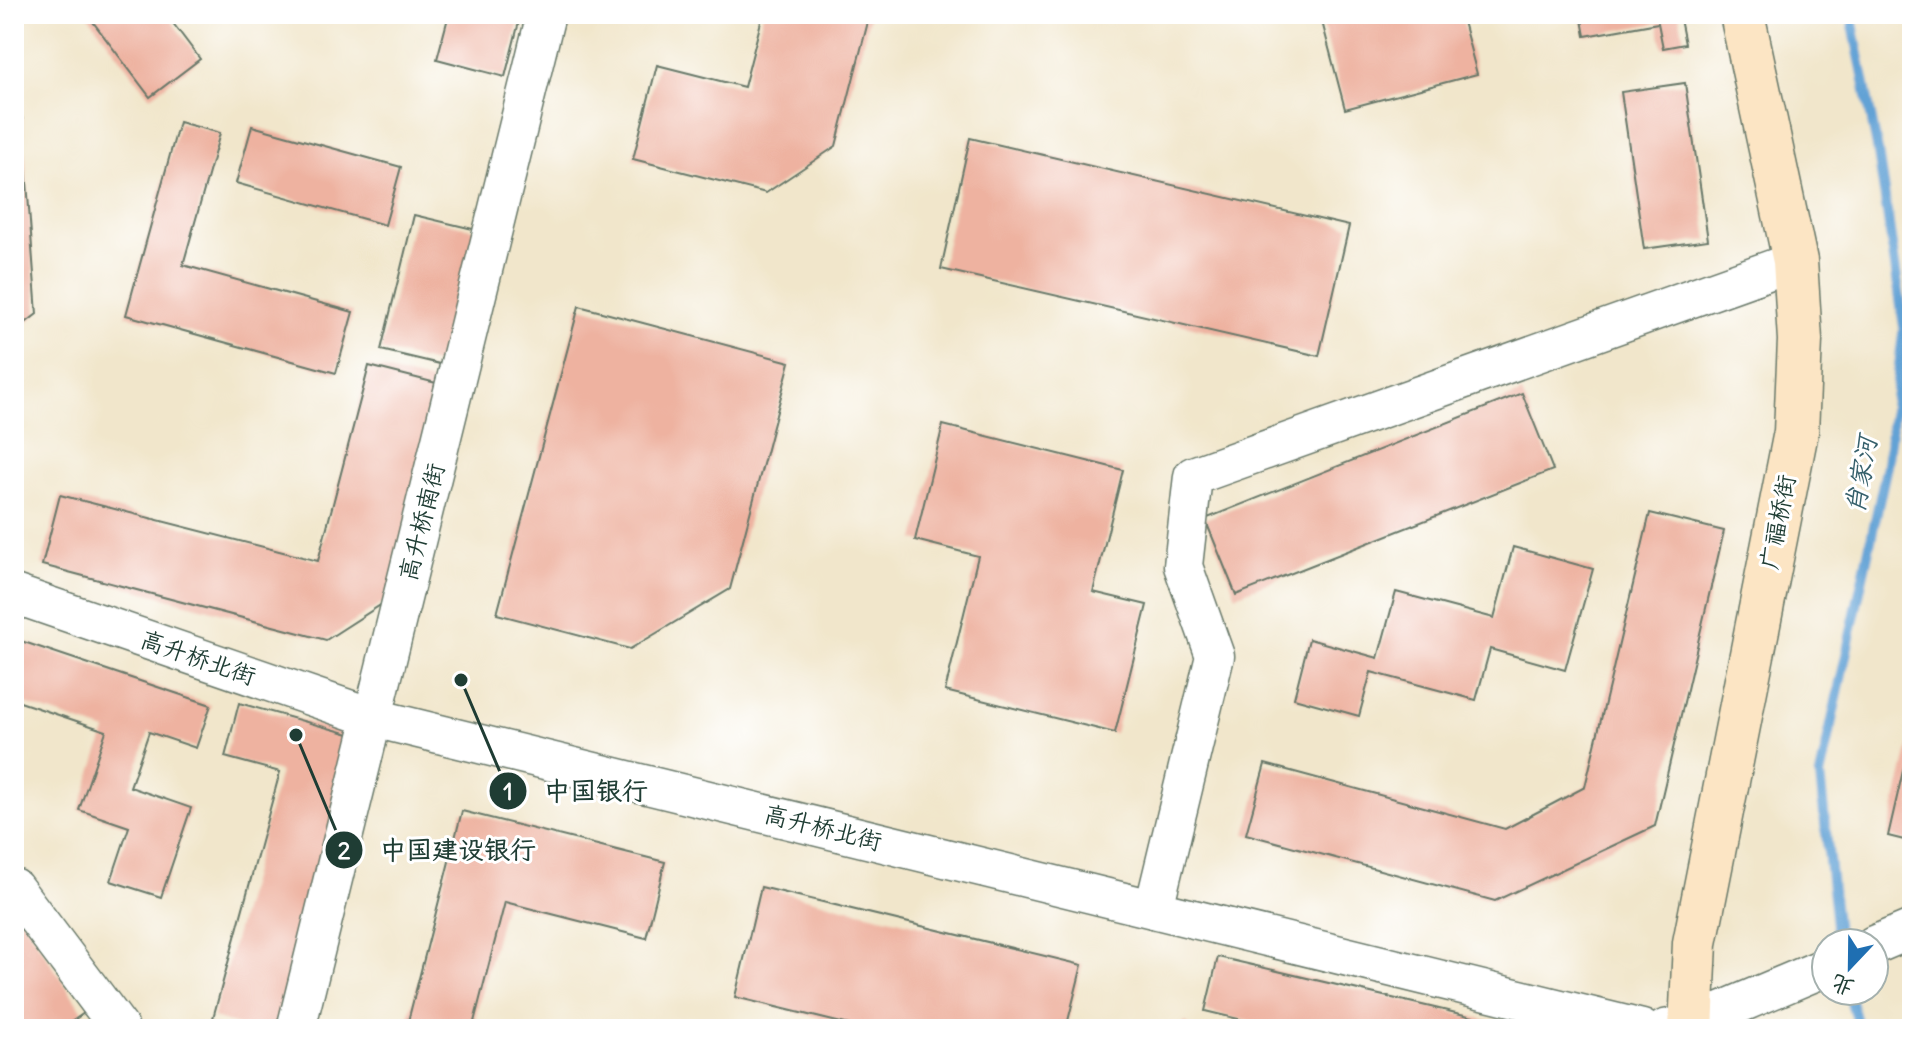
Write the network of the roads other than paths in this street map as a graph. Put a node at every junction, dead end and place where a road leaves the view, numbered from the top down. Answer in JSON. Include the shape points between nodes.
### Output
{"nodes":[{"id":1,"x":546,"y":14,"type":"edge"},
{"id":2,"x":1742,"y":14,"type":"edge"},
{"id":3,"x":1795,"y":261,"type":"junction"},
{"id":4,"x":14,"y":594,"type":"edge"},
{"id":5,"x":374,"y":718,"type":"junction"},
{"id":6,"x":14,"y":888,"type":"edge"},
{"id":7,"x":1154,"y":908,"type":"junction"},
{"id":8,"x":1912,"y":929,"type":"edge"},
{"id":9,"x":1890,"y":938,"type":"edge"},
{"id":10,"x":1810,"y":973,"type":"edge"},
{"id":11,"x":1682,"y":1027,"type":"edge"},
{"id":12,"x":120,"y":1029,"type":"edge"},
{"id":13,"x":296,"y":1029,"type":"edge"},
{"id":14,"x":1642,"y":1029,"type":"edge"}],
"edges":[{"from":1,"to":5,"type":"street","name":"高升桥南街"},
{"from":2,"to":3,"type":"main road","name":"广福桥街"},
{"from":3,"to":7,"type":"street","via":[[1193,476],[1183,566],[1215,656]]},
{"from":3,"to":11,"type":"main road","name":"广福桥街","via":[[1800,340],[1796,432]]},
{"from":4,"to":5,"type":"street","name":"高升桥北街"},
{"from":5,"to":7,"type":"street","name":"高升桥北街"},
{"from":5,"to":13,"type":"street","name":"高升桥南街"},
{"from":6,"to":12,"type":"street"},
{"from":7,"to":14,"type":"street","name":"高升桥北街"},
{"from":8,"to":9,"type":"street"},
{"from":10,"to":11,"type":"street"}]}
